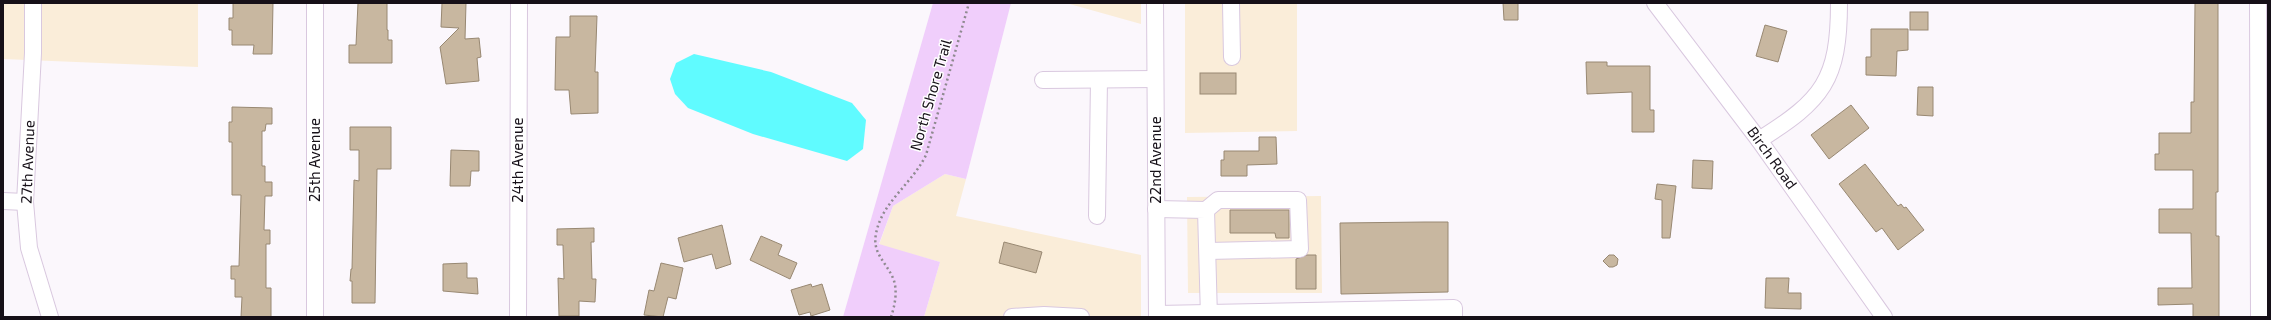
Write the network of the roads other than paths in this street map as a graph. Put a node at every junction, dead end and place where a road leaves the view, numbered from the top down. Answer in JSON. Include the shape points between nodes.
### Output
{"nodes":[{"id":1,"x":33,"y":3,"type":"edge"},
{"id":2,"x":315,"y":3,"type":"edge"},
{"id":3,"x":519,"y":3,"type":"edge"},
{"id":4,"x":1155,"y":3,"type":"edge"},
{"id":5,"x":1231,"y":3,"type":"edge"},
{"id":6,"x":1655,"y":3,"type":"edge"},
{"id":7,"x":1838,"y":3,"type":"edge"},
{"id":8,"x":2258,"y":3,"type":"edge"},
{"id":9,"x":1232,"y":57,"type":"dead end"},
{"id":10,"x":1155,"y":79,"type":"junction"},
{"id":11,"x":1043,"y":80,"type":"dead end"},
{"id":12,"x":1100,"y":80,"type":"junction"},
{"id":13,"x":1760,"y":140,"type":"junction"},
{"id":14,"x":3,"y":201,"type":"edge"},
{"id":15,"x":25,"y":202,"type":"junction"},
{"id":16,"x":1156,"y":209,"type":"junction"},
{"id":17,"x":1206,"y":210,"type":"junction"},
{"id":18,"x":1097,"y":216,"type":"dead end"},
{"id":19,"x":1208,"y":252,"type":"junction"},
{"id":20,"x":1157,"y":315,"type":"edge"},
{"id":21,"x":1209,"y":315,"type":"edge"},
{"id":22,"x":50,"y":317,"type":"edge"},
{"id":23,"x":315,"y":317,"type":"edge"},
{"id":24,"x":518,"y":317,"type":"edge"},
{"id":25,"x":1012,"y":317,"type":"edge"},
{"id":26,"x":1081,"y":317,"type":"edge"},
{"id":27,"x":1454,"y":317,"type":"edge"},
{"id":28,"x":1884,"y":317,"type":"edge"},
{"id":29,"x":2259,"y":317,"type":"edge"}],
"edges":[{"from":1,"to":15,"type":"street","name":"27th Avenue","via":[[33,53]]},
{"from":2,"to":23,"type":"street","name":"25th Avenue"},
{"from":3,"to":24,"type":"street","name":"24th Avenue"},
{"from":4,"to":10,"type":"street","name":"22nd Avenue"},
{"from":5,"to":9,"type":"street"},
{"from":6,"to":13,"type":"street","name":"Birch Road"},
{"from":7,"to":13,"type":"street","via":[[1836,58],[1824,84],[1804,109]]},
{"from":8,"to":29,"type":"street"},
{"from":10,"to":12,"type":"street"},
{"from":10,"to":16,"type":"street","name":"22nd Avenue"},
{"from":11,"to":12,"type":"street"},
{"from":12,"to":18,"type":"street"},
{"from":13,"to":28,"type":"street","name":"Birch Road"},
{"from":14,"to":15,"type":"street"},
{"from":15,"to":22,"type":"street","name":"27th Avenue","via":[[29,248]]},
{"from":16,"to":17,"type":"street"},
{"from":16,"to":20,"type":"street","name":"22nd Avenue"},
{"from":17,"to":19,"type":"street"},
{"from":17,"to":19,"type":"street","via":[[1218,200],[1298,200],[1300,249]]},
{"from":19,"to":21,"type":"street"},
{"from":20,"to":21,"type":"street"},
{"from":21,"to":27,"type":"street","via":[[1454,308]]},
{"from":25,"to":26,"type":"street"}]}
